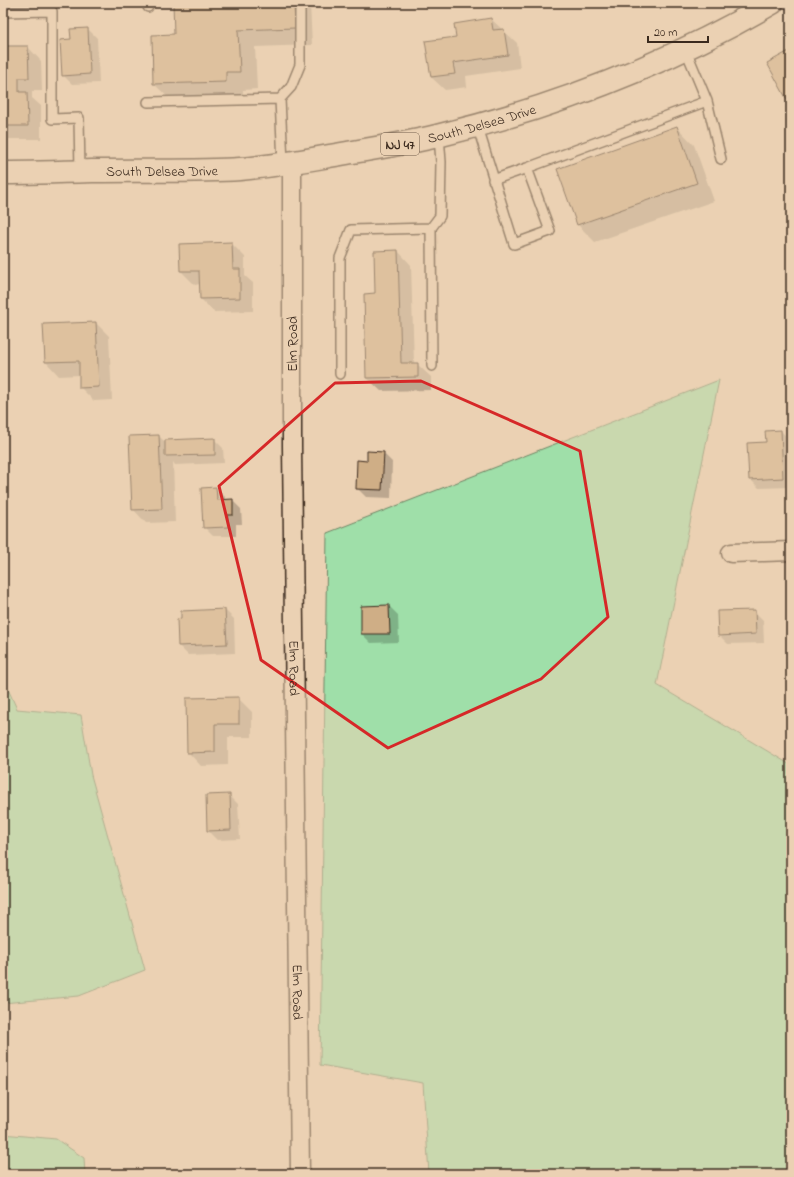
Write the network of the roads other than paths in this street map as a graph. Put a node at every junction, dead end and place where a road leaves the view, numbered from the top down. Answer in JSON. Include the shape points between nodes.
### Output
{"nodes":[{"id":1,"x":300,"y":3,"type":"edge"},
{"id":2,"x":772,"y":3,"type":"edge"},
{"id":3,"x":3,"y":12,"type":"edge"},
{"id":4,"x":685,"y":48,"type":"junction"},
{"id":5,"x":280,"y":99,"type":"junction"},
{"id":6,"x":707,"y":101,"type":"junction"},
{"id":7,"x":148,"y":102,"type":"dead end"},
{"id":8,"x":477,"y":125,"type":"junction"},
{"id":9,"x":439,"y":136,"type":"junction"},
{"id":10,"x":722,"y":159,"type":"dead end"},
{"id":11,"x":288,"y":163,"type":"junction"},
{"id":12,"x":527,"y":168,"type":"junction"},
{"id":13,"x":80,"y":172,"type":"junction"},
{"id":14,"x":3,"y":173,"type":"edge"},
{"id":15,"x":493,"y":180,"type":"junction"},
{"id":16,"x":431,"y":228,"type":"junction"},
{"id":17,"x":432,"y":366,"type":"dead end"},
{"id":18,"x":340,"y":374,"type":"dead end"},
{"id":19,"x":791,"y":551,"type":"edge"},
{"id":20,"x":731,"y":553,"type":"dead end"},
{"id":21,"x":300,"y":1174,"type":"edge"}],
"edges":[{"from":1,"to":5,"type":"lane","via":[[300,65],[291,87]]},
{"from":2,"to":4,"type":"main road","name":"South Delsea Drive","number":"NJ 47"},
{"from":3,"to":13,"type":"lane","via":[[52,11],[52,119],[79,118]]},
{"from":4,"to":6,"type":"lane"},
{"from":4,"to":8,"type":"main road","name":"South Delsea Drive","number":"NJ 47","via":[[602,84],[524,112]]},
{"from":5,"to":7,"type":"lane"},
{"from":5,"to":11,"type":"lane"},
{"from":6,"to":10,"type":"lane"},
{"from":6,"to":12,"type":"lane"},
{"from":8,"to":9,"type":"main road","name":"South Delsea Drive","number":"NJ 47"},
{"from":8,"to":15,"type":"lane"},
{"from":9,"to":11,"type":"main road","name":"South Delsea Drive","number":"NJ 47"},
{"from":9,"to":16,"type":"lane","via":[[440,216]]},
{"from":11,"to":13,"type":"main road","name":"South Delsea Drive","number":"NJ 47","via":[[155,172]]},
{"from":11,"to":21,"type":"street","name":"Elm Road"},
{"from":12,"to":15,"type":"lane"},
{"from":12,"to":15,"type":"lane","via":[[550,231],[514,244]]},
{"from":13,"to":14,"type":"main road","name":"South Delsea Drive","number":"NJ 47"},
{"from":16,"to":17,"type":"lane"},
{"from":16,"to":18,"type":"lane","via":[[351,230],[340,258]]},
{"from":19,"to":20,"type":"street"}]}
